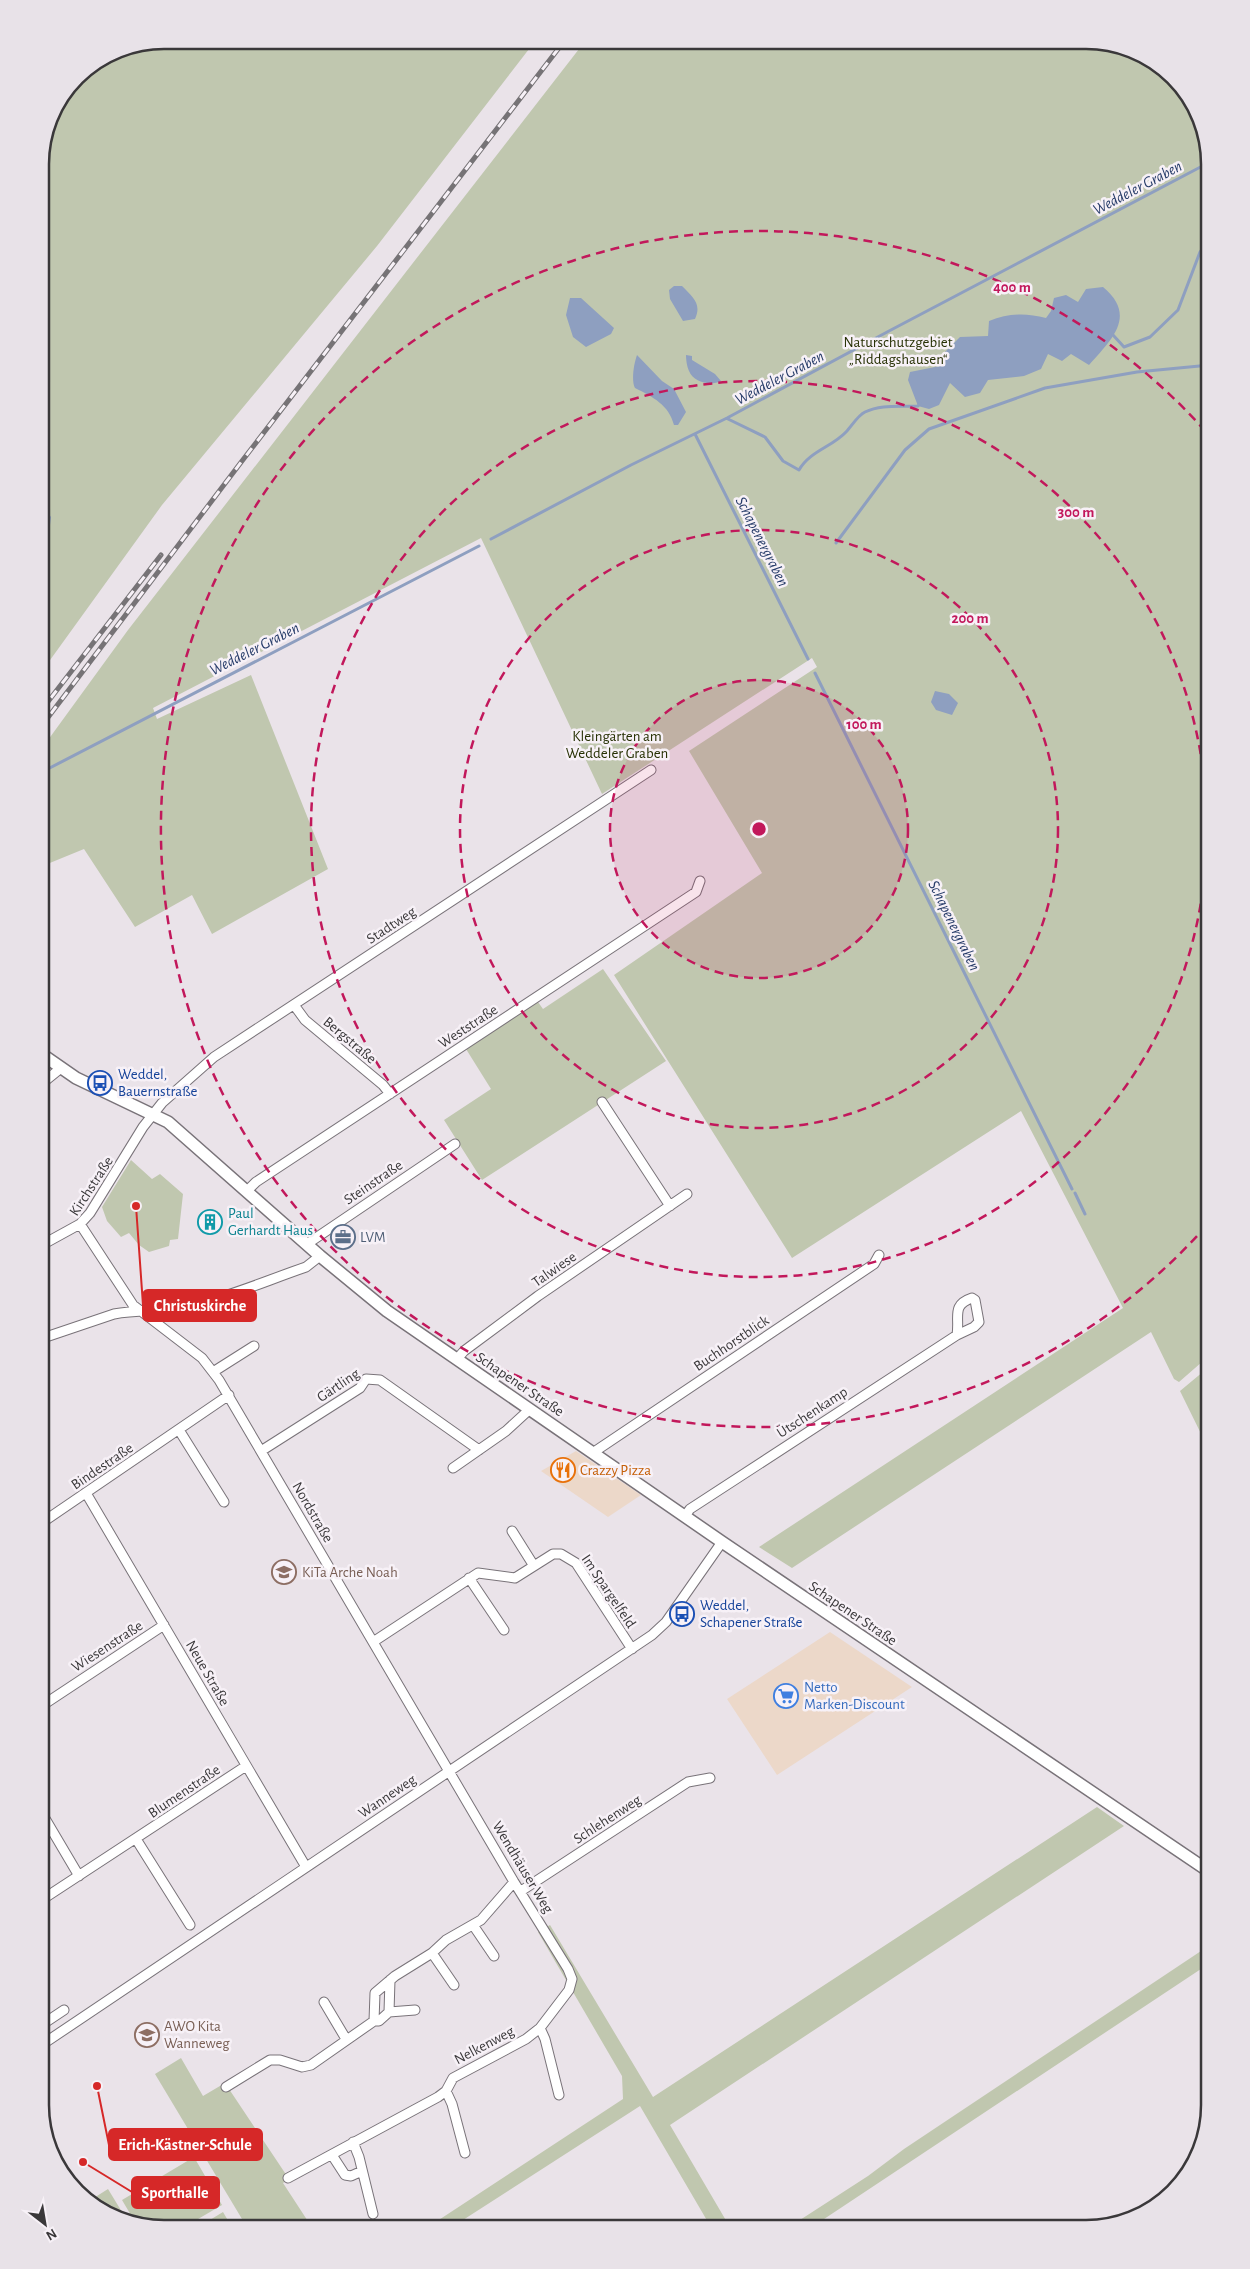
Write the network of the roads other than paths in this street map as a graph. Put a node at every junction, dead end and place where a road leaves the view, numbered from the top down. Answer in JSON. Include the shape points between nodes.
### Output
{"nodes":[{"id":1,"x":651,"y":770,"type":"dead end"},
{"id":2,"x":700,"y":881,"type":"dead end"},
{"id":3,"x":294,"y":1005,"type":"junction"},
{"id":4,"x":49,"y":1060,"type":"edge"},
{"id":5,"x":61,"y":1068,"type":"junction"},
{"id":6,"x":49,"y":1078,"type":"edge"},
{"id":7,"x":390,"y":1094,"type":"junction"},
{"id":8,"x":602,"y":1102,"type":"dead end"},
{"id":9,"x":154,"y":1114,"type":"junction"},
{"id":10,"x":455,"y":1144,"type":"dead end"},
{"id":11,"x":247,"y":1191,"type":"junction"},
{"id":12,"x":686,"y":1194,"type":"dead end"},
{"id":13,"x":670,"y":1206,"type":"junction"},
{"id":14,"x":80,"y":1224,"type":"junction"},
{"id":15,"x":49,"y":1241,"type":"edge"},
{"id":16,"x":307,"y":1244,"type":"junction"},
{"id":17,"x":879,"y":1255,"type":"dead end"},
{"id":18,"x":320,"y":1256,"type":"junction"},
{"id":19,"x":140,"y":1312,"type":"junction"},
{"id":20,"x":957,"y":1335,"type":"dead end"},
{"id":21,"x":49,"y":1336,"type":"edge"},
{"id":22,"x":254,"y":1346,"type":"dead end"},
{"id":23,"x":457,"y":1359,"type":"junction"},
{"id":24,"x":213,"y":1372,"type":"junction"},
{"id":25,"x":229,"y":1395,"type":"junction"},
{"id":26,"x":530,"y":1409,"type":"junction"},
{"id":27,"x":179,"y":1430,"type":"junction"},
{"id":28,"x":479,"y":1450,"type":"junction"},
{"id":29,"x":261,"y":1451,"type":"junction"},
{"id":30,"x":594,"y":1452,"type":"junction"},
{"id":31,"x":453,"y":1468,"type":"dead end"},
{"id":32,"x":86,"y":1493,"type":"junction"},
{"id":33,"x":224,"y":1502,"type":"dead end"},
{"id":34,"x":685,"y":1516,"type":"junction"},
{"id":35,"x":49,"y":1518,"type":"edge"},
{"id":36,"x":512,"y":1531,"type":"dead end"},
{"id":37,"x":722,"y":1542,"type":"junction"},
{"id":38,"x":534,"y":1566,"type":"junction"},
{"id":39,"x":469,"y":1578,"type":"junction"},
{"id":40,"x":164,"y":1625,"type":"junction"},
{"id":41,"x":504,"y":1630,"type":"dead end"},
{"id":42,"x":374,"y":1642,"type":"junction"},
{"id":43,"x":632,"y":1649,"type":"junction"},
{"id":44,"x":49,"y":1701,"type":"edge"},
{"id":45,"x":246,"y":1766,"type":"junction"},
{"id":46,"x":450,"y":1770,"type":"junction"},
{"id":47,"x":710,"y":1778,"type":"dead end"},
{"id":48,"x":49,"y":1825,"type":"edge"},
{"id":49,"x":136,"y":1839,"type":"junction"},
{"id":50,"x":1201,"y":1866,"type":"edge"},
{"id":51,"x":306,"y":1867,"type":"junction"},
{"id":52,"x":79,"y":1876,"type":"junction"},
{"id":53,"x":514,"y":1882,"type":"junction"},
{"id":54,"x":521,"y":1892,"type":"junction"},
{"id":55,"x":49,"y":1895,"type":"edge"},
{"id":56,"x":190,"y":1925,"type":"dead end"},
{"id":57,"x":474,"y":1925,"type":"junction"},
{"id":58,"x":432,"y":1953,"type":"junction"},
{"id":59,"x":494,"y":1956,"type":"dead end"},
{"id":60,"x":572,"y":1979,"type":"joint"},
{"id":61,"x":390,"y":1980,"type":"junction"},
{"id":62,"x":454,"y":1985,"type":"dead end"},
{"id":63,"x":324,"y":2002,"type":"dead end"},
{"id":64,"x":64,"y":2010,"type":"dead end"},
{"id":65,"x":415,"y":2010,"type":"dead end"},
{"id":66,"x":389,"y":2012,"type":"junction"},
{"id":67,"x":49,"y":2020,"type":"edge"},
{"id":68,"x":374,"y":2021,"type":"junction"},
{"id":69,"x":540,"y":2028,"type":"junction"},
{"id":70,"x":346,"y":2039,"type":"junction"},
{"id":71,"x":49,"y":2040,"type":"edge"},
{"id":72,"x":226,"y":2087,"type":"dead end"},
{"id":73,"x":446,"y":2091,"type":"junction"},
{"id":74,"x":559,"y":2095,"type":"dead end"},
{"id":75,"x":353,"y":2142,"type":"junction"},
{"id":76,"x":465,"y":2154,"type":"dead end"},
{"id":77,"x":332,"y":2155,"type":"junction"},
{"id":78,"x":362,"y":2171,"type":"junction"},
{"id":79,"x":288,"y":2178,"type":"dead end"},
{"id":80,"x":373,"y":2214,"type":"dead end"}],
"edges":[{"from":1,"to":3,"type":"street","name":"Stadtweg"},
{"from":2,"to":7,"type":"street","name":"Weststraße","via":[[696,892]]},
{"from":3,"to":7,"type":"street","name":"Bergstraße","via":[[305,1020]]},
{"from":3,"to":9,"type":"street","name":"Stadtweg","via":[[214,1057],[171,1094]]},
{"from":4,"to":5,"type":"street","name":"Schapener Straße"},
{"from":5,"to":6,"type":"street"},
{"from":5,"to":9,"type":"street","name":"Schapener Straße"},
{"from":7,"to":11,"type":"street","name":"Weststraße"},
{"from":8,"to":13,"type":"street"},
{"from":9,"to":11,"type":"street","name":"Schapener Straße","via":[[182,1132]]},
{"from":9,"to":14,"type":"street","name":"Kirchstraße","via":[[98,1203]]},
{"from":10,"to":16,"type":"street","name":"Steinstraße"},
{"from":11,"to":16,"type":"street","name":"Schapener Straße"},
{"from":12,"to":13,"type":"street","name":"Talwiese"},
{"from":13,"to":23,"type":"street","name":"Talwiese","via":[[538,1296]]},
{"from":14,"to":15,"type":"street"},
{"from":14,"to":19,"type":"street","name":"Kirchstraße","via":[[127,1298]]},
{"from":16,"to":18,"type":"street","name":"Schapener Straße"},
{"from":17,"to":30,"type":"street","name":"Buchhorstblick","via":[[874,1264]]},
{"from":18,"to":19,"type":"street","via":[[306,1266],[191,1306],[162,1312]]},
{"from":18,"to":23,"type":"street","name":"Schapener Straße","via":[[387,1311]]},
{"from":19,"to":21,"type":"street","via":[[99,1318]]},
{"from":19,"to":24,"type":"street","name":"Nordstraße","via":[[202,1358]]},
{"from":20,"to":34,"type":"street","name":"Ütschenkamp","via":[[690,1509]]},
{"from":22,"to":24,"type":"street"},
{"from":23,"to":26,"type":"street","name":"Schapener Straße"},
{"from":24,"to":25,"type":"street","name":"Nordstraße"},
{"from":25,"to":27,"type":"street","name":"Bindestraße"},
{"from":25,"to":29,"type":"street","name":"Nordstraße"},
{"from":26,"to":28,"type":"street"},
{"from":26,"to":30,"type":"street","name":"Schapener Straße"},
{"from":27,"to":32,"type":"street","name":"Bindestraße"},
{"from":27,"to":33,"type":"street"},
{"from":28,"to":29,"type":"street","name":"Gärtling","via":[[380,1380],[366,1379],[360,1388]]},
{"from":28,"to":31,"type":"street"},
{"from":29,"to":42,"type":"street","name":"Nordstraße"},
{"from":30,"to":34,"type":"street","name":"Schapener Straße"},
{"from":32,"to":35,"type":"street","name":"Bindestraße"},
{"from":32,"to":40,"type":"street","name":"Neue Straße"},
{"from":34,"to":37,"type":"street","name":"Schapener Straße"},
{"from":36,"to":38,"type":"street"},
{"from":37,"to":43,"type":"street","name":"Wanneweg","via":[[666,1622]]},
{"from":37,"to":50,"type":"street","name":"Schapener Straße"},
{"from":38,"to":39,"type":"street","name":"Im Spargelfeld","via":[[515,1578],[478,1574]]},
{"from":38,"to":43,"type":"street","name":"Im Spargelfeld","via":[[553,1554],[561,1554],[576,1563]]},
{"from":39,"to":41,"type":"street"},
{"from":39,"to":42,"type":"street","name":"Im Spargelfeld"},
{"from":40,"to":44,"type":"street","name":"Wiesenstraße"},
{"from":40,"to":45,"type":"street","name":"Neue Straße"},
{"from":42,"to":46,"type":"street","name":"Nordstraße"},
{"from":43,"to":46,"type":"street","name":"Wanneweg"},
{"from":45,"to":49,"type":"street","name":"Blumenstraße"},
{"from":45,"to":51,"type":"street","name":"Neue Straße"},
{"from":46,"to":51,"type":"street","name":"Wanneweg"},
{"from":46,"to":53,"type":"street","name":"Wendhäuser Weg"},
{"from":47,"to":54,"type":"street","name":"Schlehenweg","via":[[688,1782]]},
{"from":48,"to":52,"type":"street"},
{"from":49,"to":52,"type":"street","name":"Blumenstraße"},
{"from":49,"to":56,"type":"street"},
{"from":51,"to":71,"type":"street","name":"Wanneweg"},
{"from":52,"to":55,"type":"street","name":"Blumenstraße"},
{"from":53,"to":54,"type":"street","name":"Wendhäuser Weg"},
{"from":53,"to":57,"type":"street","via":[[487,1915]]},
{"from":54,"to":60,"type":"street","name":"Wendhäuser Weg"},
{"from":57,"to":58,"type":"street","via":[[446,1940]]},
{"from":57,"to":59,"type":"street"},
{"from":58,"to":61,"type":"street"},
{"from":58,"to":62,"type":"street"},
{"from":60,"to":69,"type":"street","name":"Nelkenweg","via":[[562,2001]]},
{"from":61,"to":66,"type":"street"},
{"from":61,"to":68,"type":"street","via":[[375,1993]]},
{"from":63,"to":70,"type":"street"},
{"from":64,"to":67,"type":"street"},
{"from":65,"to":66,"type":"street"},
{"from":66,"to":68,"type":"street","via":[[379,2021]]},
{"from":68,"to":70,"type":"street"},
{"from":69,"to":73,"type":"street","name":"Nelkenweg","via":[[526,2039],[453,2078]]},
{"from":69,"to":74,"type":"street"},
{"from":70,"to":72,"type":"street","via":[[311,2065],[270,2060]]},
{"from":73,"to":75,"type":"street","name":"Nelkenweg"},
{"from":73,"to":76,"type":"street"},
{"from":75,"to":77,"type":"street","name":"Nelkenweg"},
{"from":75,"to":78,"type":"street"},
{"from":77,"to":78,"type":"street","via":[[345,2175]]},
{"from":77,"to":79,"type":"street","name":"Nelkenweg"},
{"from":78,"to":80,"type":"street"}]}
